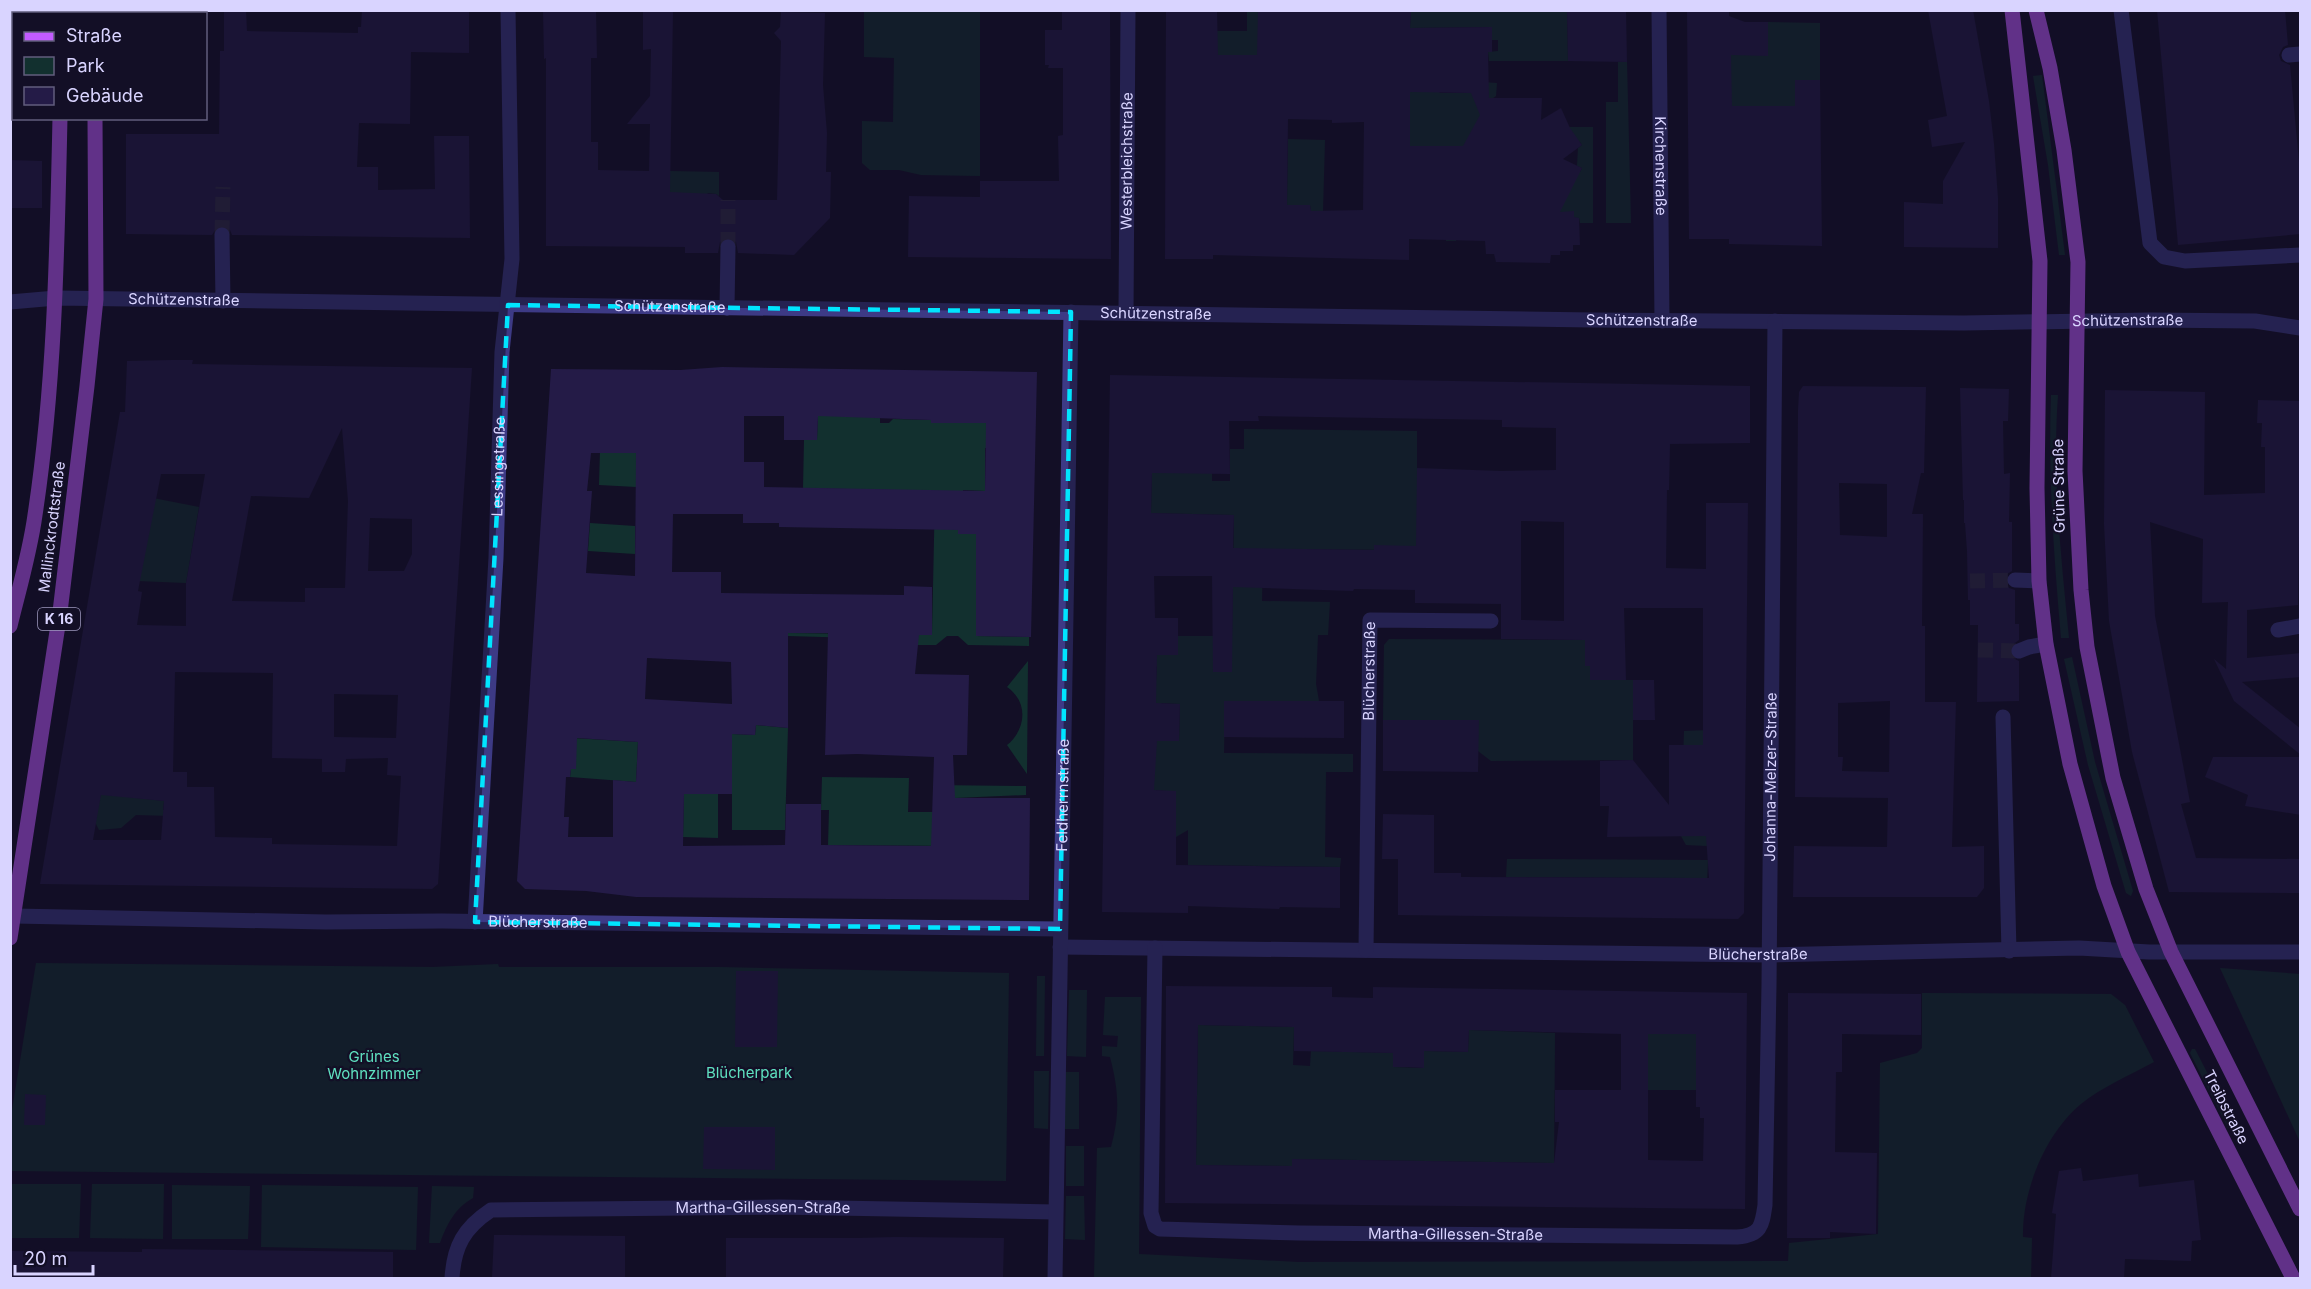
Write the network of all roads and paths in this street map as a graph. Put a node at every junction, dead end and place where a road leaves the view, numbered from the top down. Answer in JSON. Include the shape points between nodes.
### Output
{"nodes":[{"id":1,"x":508,"y":10,"type":"edge"},
{"id":2,"x":1128,"y":10,"type":"edge"},
{"id":3,"x":1659,"y":10,"type":"edge"},
{"id":4,"x":2012,"y":10,"type":"edge"},
{"id":5,"x":2036,"y":10,"type":"edge"},
{"id":6,"x":2121,"y":10,"type":"edge"},
{"id":7,"x":60,"y":120,"type":"edge"},
{"id":8,"x":95,"y":120,"type":"edge"},
{"id":9,"x":222,"y":235,"type":"tunnel mouth"},
{"id":10,"x":728,"y":247,"type":"tunnel mouth"},
{"id":11,"x":2301,"y":255,"type":"edge"},
{"id":12,"x":56,"y":298,"type":"junction"},
{"id":13,"x":96,"y":299,"type":"junction"},
{"id":14,"x":222,"y":301,"type":"junction"},
{"id":15,"x":10,"y":303,"type":"edge"},
{"id":16,"x":508,"y":305,"type":"junction"},
{"id":17,"x":727,"y":308,"type":"junction"},
{"id":18,"x":1071,"y":312,"type":"junction"},
{"id":19,"x":1126,"y":314,"type":"junction"},
{"id":20,"x":2078,"y":320,"type":"junction"},
{"id":21,"x":1662,"y":321,"type":"junction"},
{"id":22,"x":1775,"y":321,"type":"junction"},
{"id":23,"x":2041,"y":321,"type":"junction"},
{"id":24,"x":2301,"y":328,"type":"edge"},
{"id":25,"x":2015,"y":580,"type":"tunnel mouth"},
{"id":26,"x":2040,"y":581,"type":"junction"},
{"id":27,"x":1491,"y":621,"type":"dead end"},
{"id":28,"x":10,"y":626,"type":"edge"},
{"id":29,"x":2301,"y":626,"type":"edge"},
{"id":30,"x":2278,"y":630,"type":"dead end"},
{"id":31,"x":2046,"y":644,"type":"junction"},
{"id":32,"x":2019,"y":651,"type":"tunnel mouth"},
{"id":33,"x":2003,"y":717,"type":"dead end"},
{"id":34,"x":14,"y":916,"type":"junction"},
{"id":35,"x":475,"y":922,"type":"junction"},
{"id":36,"x":1060,"y":929,"type":"junction"},
{"id":37,"x":10,"y":938,"type":"edge"},
{"id":38,"x":1060,"y":947,"type":"junction"},
{"id":39,"x":1155,"y":948,"type":"junction"},
{"id":40,"x":1366,"y":950,"type":"junction"},
{"id":41,"x":2009,"y":951,"type":"junction"},
{"id":42,"x":2128,"y":952,"type":"junction"},
{"id":43,"x":2170,"y":952,"type":"junction"},
{"id":44,"x":2301,"y":952,"type":"edge"},
{"id":45,"x":1770,"y":955,"type":"junction"},
{"id":46,"x":2301,"y":1209,"type":"edge"},
{"id":47,"x":1055,"y":1212,"type":"junction"},
{"id":48,"x":1757,"y":1231,"type":"joint"},
{"id":49,"x":452,"y":1278,"type":"edge"},
{"id":50,"x":1054,"y":1278,"type":"edge"},
{"id":51,"x":2293,"y":1278,"type":"edge"}],
"edges":[{"from":1,"to":16,"type":"street","name":"Lessingstraße","via":[[512,248]]},
{"from":2,"to":19,"type":"street","name":"Westerbleichstraße"},
{"from":3,"to":21,"type":"street","name":"Kirchenstraße"},
{"from":4,"to":23,"type":"main road","name":"Grüne Straße","via":[[2039,248]]},
{"from":5,"to":20,"type":"main road","name":"Grüne Straße","via":[[2067,170],[2078,262]]},
{"from":6,"to":11,"type":"street","via":[[2150,243],[2164,256],[2185,261]]},
{"from":7,"to":12,"type":"main road","name":"Mallinckrodtstraße"},
{"from":8,"to":13,"type":"main road","name":"Mallinckrodtstraße","number":"K 16"},
{"from":9,"to":14,"type":"street"},
{"from":10,"to":17,"type":"street"},
{"from":12,"to":13,"type":"street","name":"Schützenstraße"},
{"from":12,"to":15,"type":"street","name":"Schützenstraße"},
{"from":12,"to":28,"type":"main road","name":"Mallinckrodtstraße","via":[[35,517]]},
{"from":13,"to":14,"type":"street","name":"Schützenstraße"},
{"from":13,"to":34,"type":"main road","name":"Mallinckrodtstraße","number":"K 16","via":[[60,612]]},
{"from":14,"to":16,"type":"street","name":"Schützenstraße"},
{"from":16,"to":17,"type":"street","name":"Schützenstraße"},
{"from":16,"to":35,"type":"street","name":"Lessingstraße","via":[[502,352],[496,558]]},
{"from":17,"to":18,"type":"street","name":"Schützenstraße"},
{"from":18,"to":19,"type":"street","name":"Schützenstraße"},
{"from":18,"to":36,"type":"street","name":"Feldherrnstraße"},
{"from":19,"to":21,"type":"street","name":"Schützenstraße"},
{"from":20,"to":23,"type":"street","name":"Schützenstraße"},
{"from":20,"to":24,"type":"street","name":"Schützenstraße","via":[[2255,321]]},
{"from":20,"to":43,"type":"main road","name":"Grüne Straße","via":[[2075,471],[2087,647],[2114,778],[2146,889]]},
{"from":21,"to":22,"type":"street","name":"Schützenstraße"},
{"from":22,"to":23,"type":"street","name":"Schützenstraße"},
{"from":22,"to":45,"type":"street","name":"Johanna-Melzer-Straße"},
{"from":23,"to":26,"type":"main road","name":"Grüne Straße","via":[[2037,488]]},
{"from":25,"to":26,"type":"street"},
{"from":26,"to":31,"type":"main road","name":"Grüne Straße"},
{"from":27,"to":40,"type":"street","name":"Blücherstraße","via":[[1370,620]]},
{"from":29,"to":30,"type":"street"},
{"from":31,"to":32,"type":"street"},
{"from":31,"to":42,"type":"main road","name":"Grüne Straße","via":[[2070,764],[2104,886]]},
{"from":33,"to":41,"type":"street"},
{"from":34,"to":35,"type":"street","name":"Blücherstraße"},
{"from":34,"to":37,"type":"main road","name":"Mallinckrodtstraße","number":"K 16"},
{"from":35,"to":36,"type":"street","name":"Blücherstraße"},
{"from":36,"to":38,"type":"street","name":"Feldherrnstraße"},
{"from":38,"to":39,"type":"street","name":"Blücherstraße"},
{"from":38,"to":47,"type":"street","name":"Feldherrnstraße"},
{"from":39,"to":40,"type":"street","name":"Blücherstraße"},
{"from":39,"to":48,"type":"street","name":"Martha-Gillessen-Straße","via":[[1151,1202],[1155,1226],[1164,1230],[1621,1237],[1737,1237]]},
{"from":40,"to":45,"type":"street","name":"Blücherstraße"},
{"from":41,"to":42,"type":"street","name":"Blücherstraße","via":[[2079,948]]},
{"from":41,"to":45,"type":"street","name":"Blücherstraße"},
{"from":42,"to":43,"type":"street","name":"Blücherstraße"},
{"from":42,"to":51,"type":"main road","name":"Treibstraße"},
{"from":43,"to":44,"type":"street"},
{"from":43,"to":46,"type":"main road","name":"Treibstraße"},
{"from":45,"to":48,"type":"street","name":"Johanna-Melzer-Straße","via":[[1765,1205]]},
{"from":47,"to":49,"type":"street","name":"Martha-Gillessen-Straße","via":[[779,1207],[491,1210],[475,1221],[460,1241]]},
{"from":47,"to":50,"type":"street","name":"Feldherrnstraße"}]}
